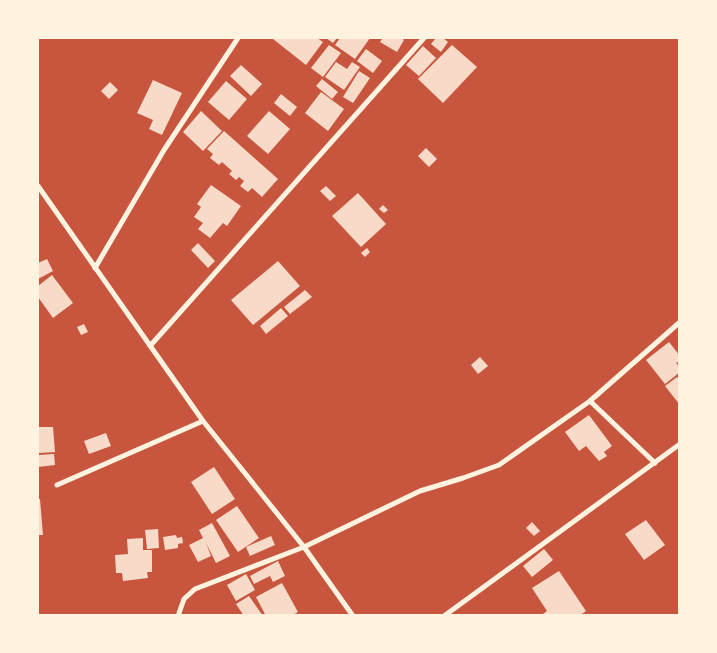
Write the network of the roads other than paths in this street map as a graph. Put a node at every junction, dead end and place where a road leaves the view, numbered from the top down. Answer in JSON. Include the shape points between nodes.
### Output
{"nodes":[{"id":1,"x":238,"y":38,"type":"edge"},
{"id":2,"x":424,"y":38,"type":"edge"},
{"id":3,"x":38,"y":186,"type":"edge"},
{"id":4,"x":95,"y":268,"type":"junction"},
{"id":5,"x":680,"y":322,"type":"edge"},
{"id":6,"x":150,"y":346,"type":"junction"},
{"id":7,"x":590,"y":401,"type":"junction"},
{"id":8,"x":203,"y":421,"type":"junction"},
{"id":9,"x":680,"y":444,"type":"edge"},
{"id":10,"x":655,"y":463,"type":"junction"},
{"id":11,"x":57,"y":485,"type":"dead end"},
{"id":12,"x":304,"y":547,"type":"junction"},
{"id":13,"x":178,"y":616,"type":"edge"},
{"id":14,"x":353,"y":616,"type":"edge"},
{"id":15,"x":444,"y":616,"type":"edge"}],
"edges":[{"from":1,"to":4,"type":"street","via":[[164,150]]},
{"from":2,"to":6,"type":"street"},
{"from":3,"to":4,"type":"street"},
{"from":4,"to":6,"type":"street"},
{"from":5,"to":7,"type":"street"},
{"from":6,"to":8,"type":"street"},
{"from":7,"to":10,"type":"street"},
{"from":7,"to":12,"type":"street","via":[[499,465],[420,491]]},
{"from":8,"to":11,"type":"street"},
{"from":8,"to":12,"type":"street"},
{"from":9,"to":10,"type":"street"},
{"from":10,"to":15,"type":"street"},
{"from":12,"to":13,"type":"street","via":[[195,589],[184,599]]},
{"from":12,"to":14,"type":"street"}]}
